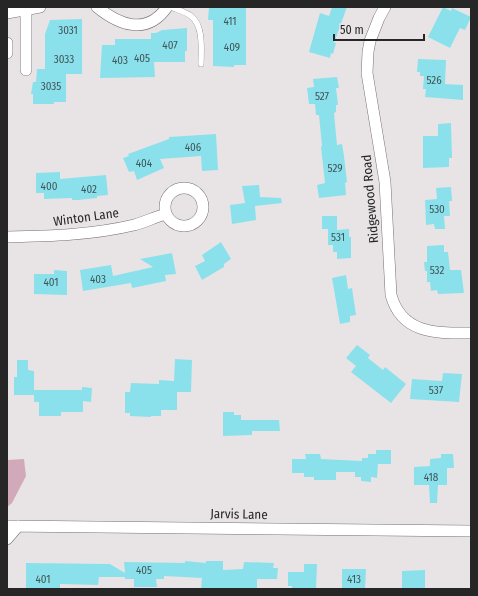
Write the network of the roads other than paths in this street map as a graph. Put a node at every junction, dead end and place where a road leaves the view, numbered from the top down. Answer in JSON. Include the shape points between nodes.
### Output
{"nodes":[{"id":1,"x":40,"y":7,"type":"edge"},
{"id":2,"x":96,"y":7,"type":"edge"},
{"id":3,"x":167,"y":7,"type":"edge"},
{"id":4,"x":171,"y":7,"type":"edge"},
{"id":5,"x":385,"y":7,"type":"edge"},
{"id":6,"x":26,"y":8,"type":"edge"},
{"id":7,"x":7,"y":13,"type":"edge"},
{"id":8,"x":7,"y":43,"type":"edge"},
{"id":9,"x":7,"y":53,"type":"edge"},
{"id":10,"x":201,"y":64,"type":"dead end"},
{"id":11,"x":26,"y":70,"type":"dead end"},
{"id":12,"x":166,"y":214,"type":"dead end"},
{"id":13,"x":7,"y":237,"type":"edge"},
{"id":14,"x":471,"y":333,"type":"edge"},
{"id":15,"x":12,"y":526,"type":"edge"},
{"id":16,"x":471,"y":531,"type":"edge"},
{"id":17,"x":7,"y":539,"type":"edge"}],
"edges":[{"from":1,"to":6,"type":"street"},
{"from":2,"to":3,"type":"street","via":[[122,23],[131,25],[149,22]]},
{"from":4,"to":10,"type":"lane","via":[[192,16],[198,23]]},
{"from":5,"to":14,"type":"street","name":"Ridgewood Road","via":[[370,41],[367,73],[385,182],[391,295],[399,313],[416,327],[442,333]]},
{"from":6,"to":7,"type":"street"},
{"from":6,"to":11,"type":"street"},
{"from":8,"to":9,"type":"street"},
{"from":12,"to":13,"type":"street","name":"Winton Lane","via":[[134,225],[82,234]]},
{"from":15,"to":16,"type":"street","name":"Jarvis Lane"},
{"from":15,"to":17,"type":"street"}]}
